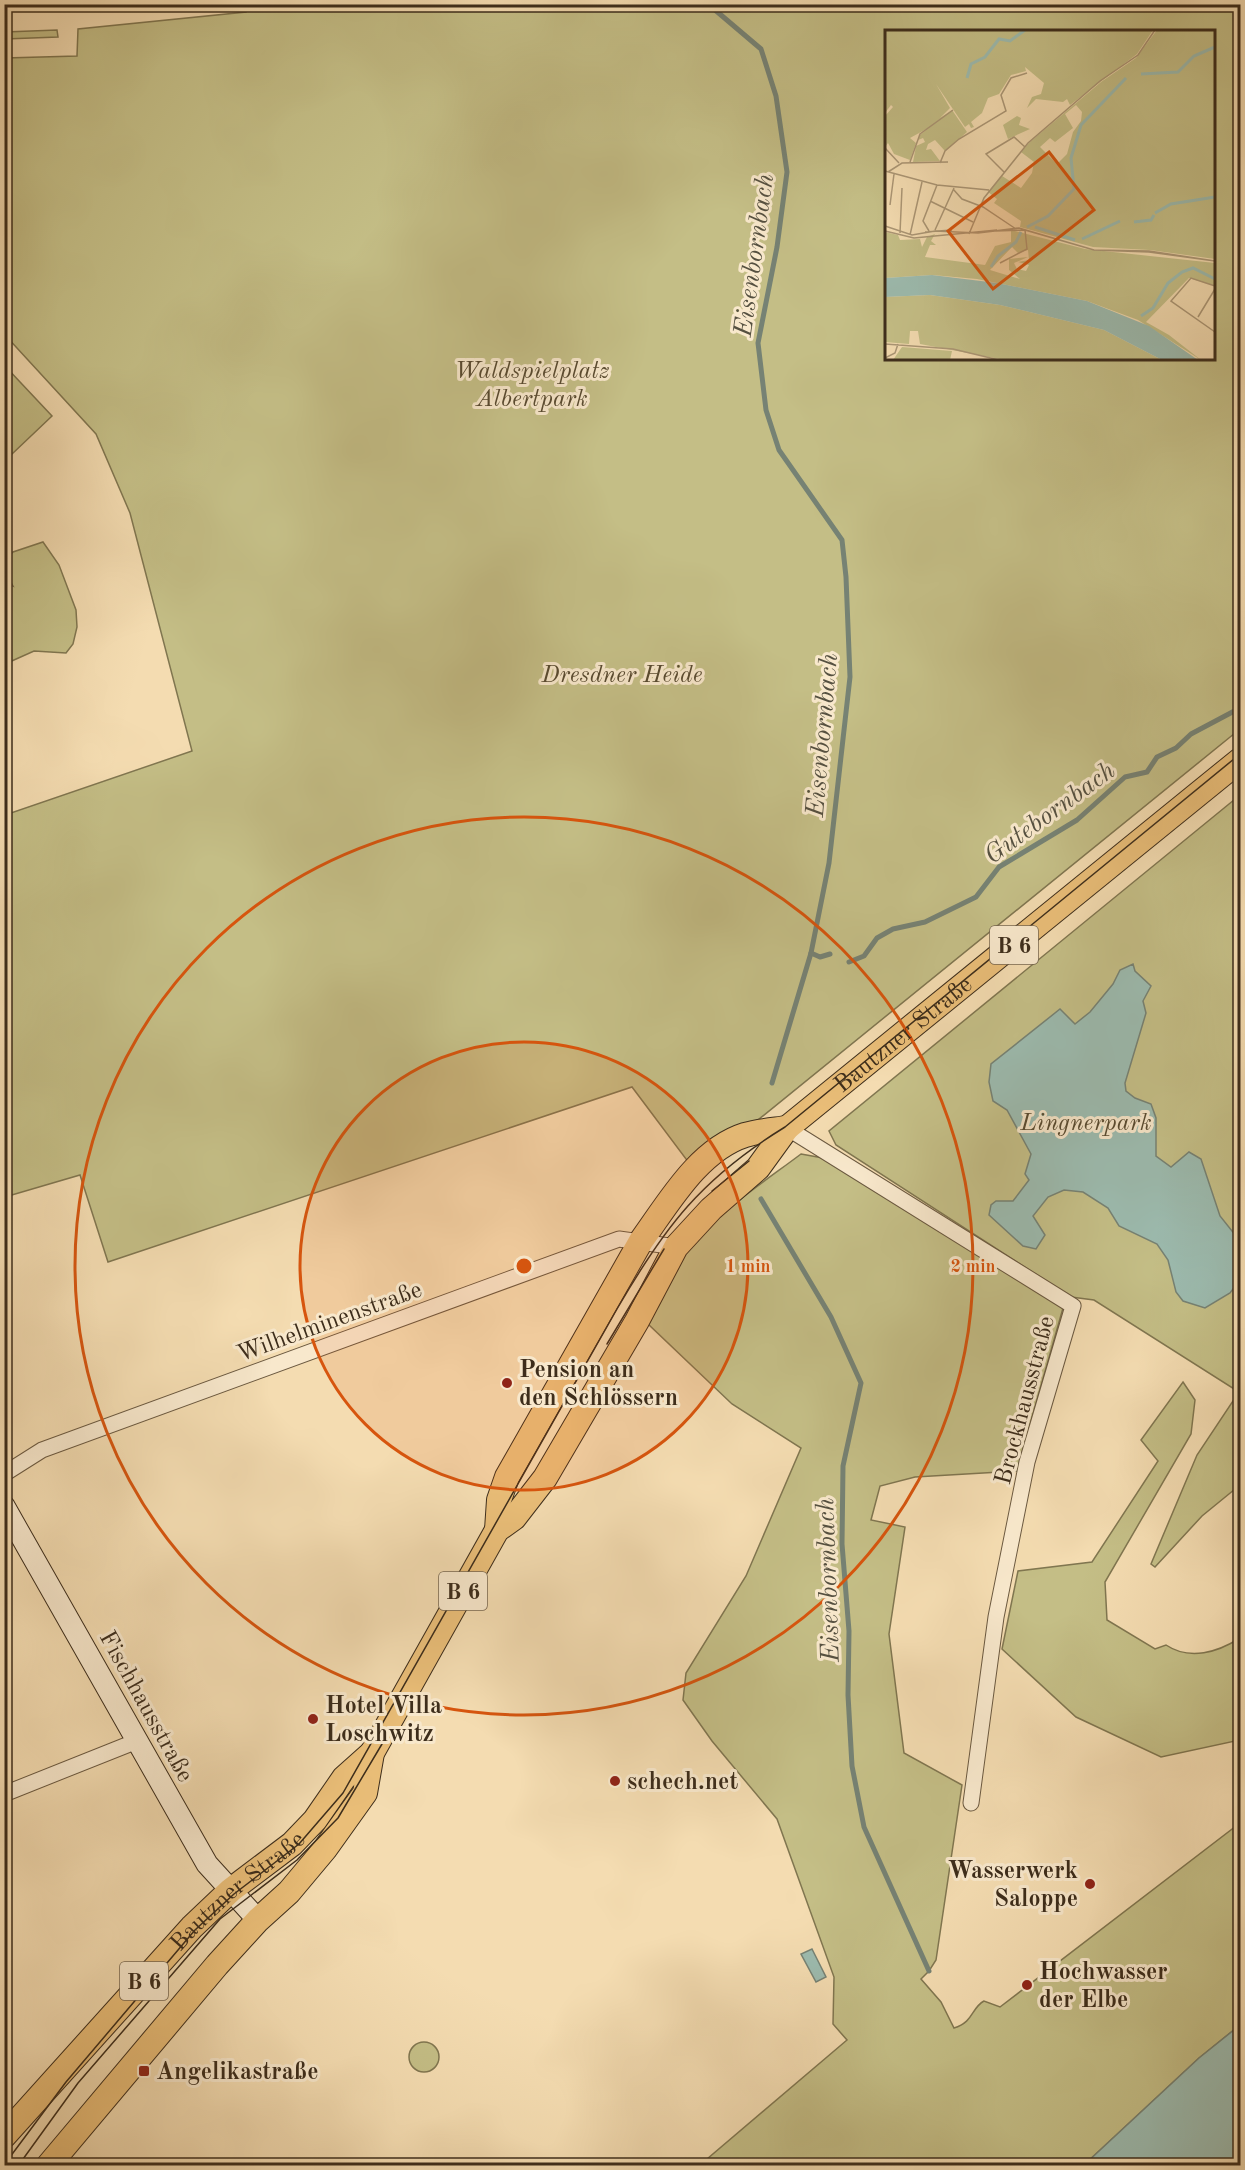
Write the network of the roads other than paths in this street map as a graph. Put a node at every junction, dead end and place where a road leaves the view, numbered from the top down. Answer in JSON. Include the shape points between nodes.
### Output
{"nodes":[{"id":1,"x":1240,"y":760,"type":"edge"},
{"id":2,"x":787,"y":1128,"type":"junction"},
{"id":3,"x":641,"y":1241,"type":"junction"},
{"id":4,"x":676,"y":1247,"type":"junction"},
{"id":5,"x":4,"y":1474,"type":"edge"},
{"id":6,"x":4,"y":1506,"type":"edge"},
{"id":7,"x":497,"y":1530,"type":"junction"},
{"id":8,"x":137,"y":1741,"type":"junction"},
{"id":9,"x":372,"y":1753,"type":"junction"},
{"id":10,"x":4,"y":1794,"type":"edge"},
{"id":11,"x":971,"y":1803,"type":"dead end"},
{"id":12,"x":231,"y":1890,"type":"junction"},
{"id":13,"x":258,"y":1920,"type":"junction"},
{"id":14,"x":4,"y":2136,"type":"edge"},
{"id":15,"x":48,"y":2166,"type":"edge"}],
"edges":[{"from":1,"to":2,"type":"main road","name":"Bautzner Straße","number":"B 6"},
{"from":2,"to":3,"type":"main road","name":"Bautzner Straße","number":"B 6","via":[[745,1135],[709,1157],[690,1175]]},
{"from":2,"to":4,"type":"main road","name":"Bautzner Straße","number":"B 6","via":[[758,1168],[711,1209]]},
{"from":2,"to":11,"type":"street","name":"Brockhausstraße","via":[[1073,1306],[1027,1462],[996,1617]]},
{"from":3,"to":4,"type":"street","name":"Wilhelminenstraße"},
{"from":3,"to":5,"type":"street","name":"Wilhelminenstraße","via":[[619,1239],[42,1450]]},
{"from":3,"to":7,"type":"main road","name":"Bautzner Straße","number":"B 6","via":[[507,1477],[499,1500]]},
{"from":4,"to":7,"type":"main road","name":"Bautzner Straße","number":"B 6","via":[[545,1478],[514,1518]]},
{"from":6,"to":8,"type":"main road","name":"Fischhausstraße"},
{"from":7,"to":9,"type":"main road","name":"Bautzner Straße","number":"B 6"},
{"from":8,"to":10,"type":"street"},
{"from":8,"to":12,"type":"main road","name":"Fischhausstraße","via":[[207,1864]]},
{"from":9,"to":12,"type":"main road","name":"Bautzner Straße","number":"B 6","via":[[344,1778],[315,1820],[292,1844]]},
{"from":9,"to":13,"type":"main road","name":"Bautzner Straße","number":"B 6","via":[[365,1793],[345,1823],[290,1892]]},
{"from":12,"to":13,"type":"main road","name":"Fischhausstraße"},
{"from":12,"to":14,"type":"main road","name":"Bautzner Straße","number":"B 6","via":[[192,1927]]},
{"from":13,"to":15,"type":"main road","name":"Bautzner Straße","number":"B 6"}]}
